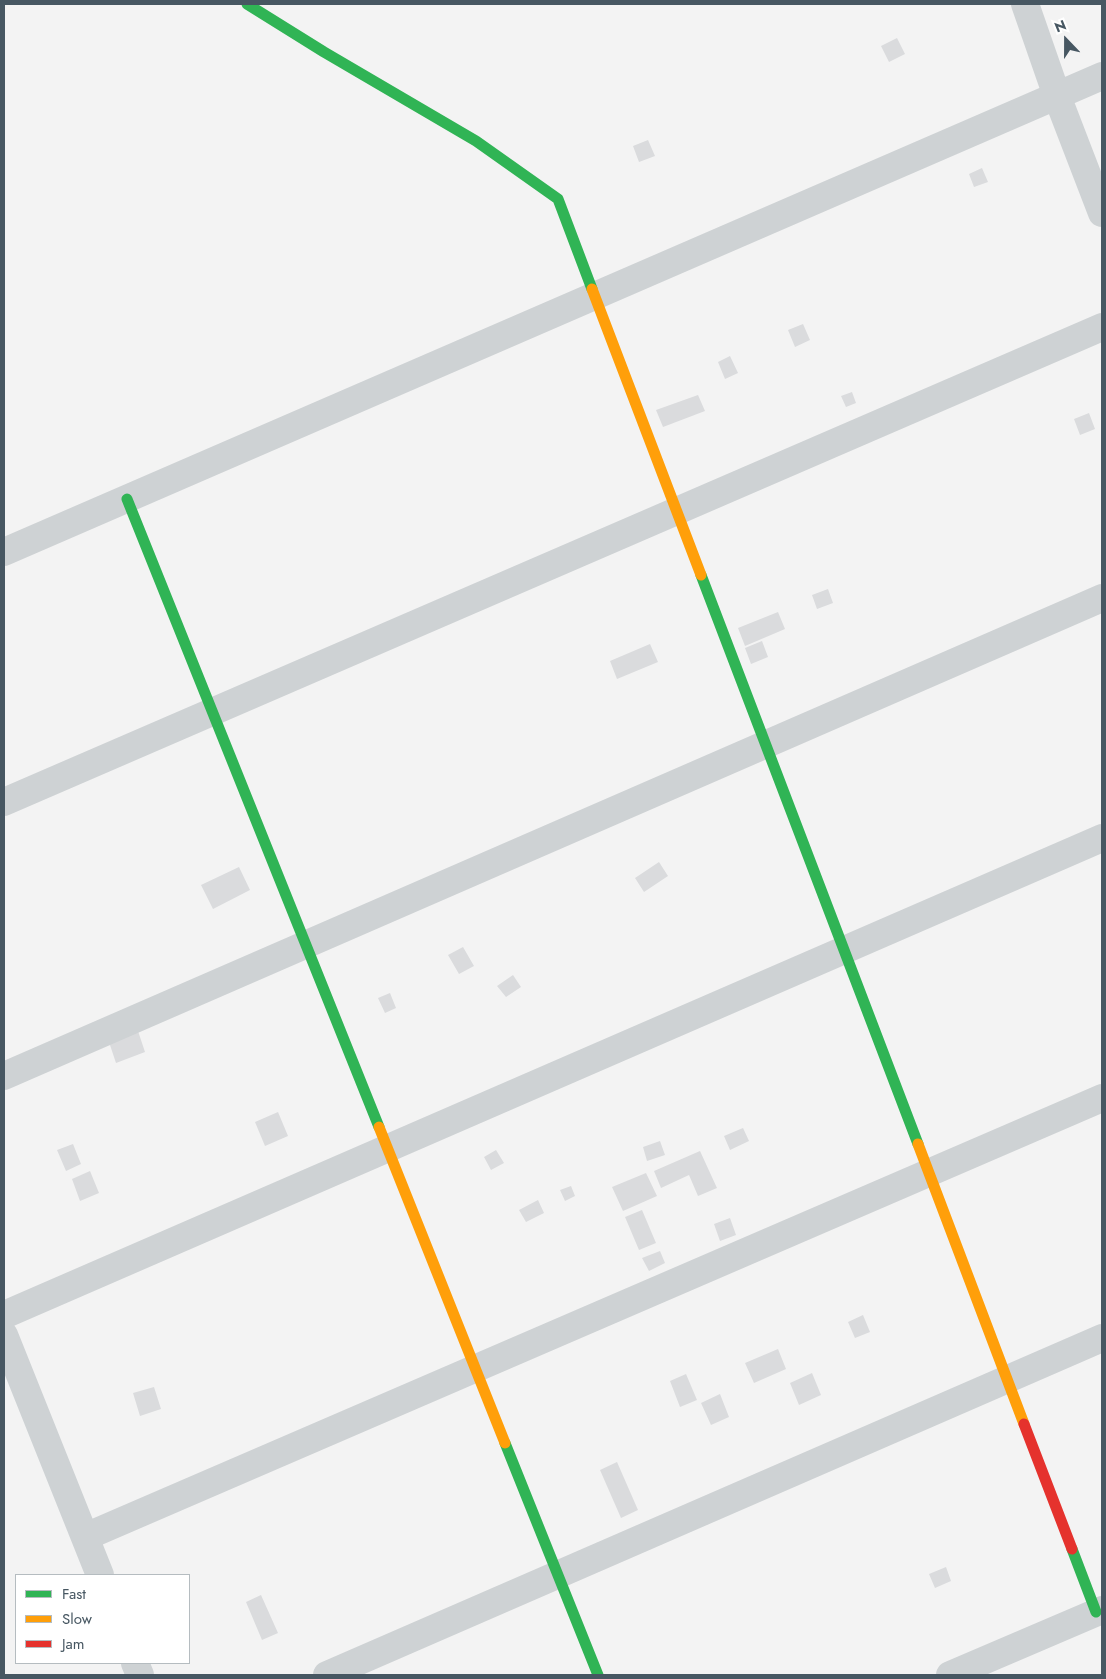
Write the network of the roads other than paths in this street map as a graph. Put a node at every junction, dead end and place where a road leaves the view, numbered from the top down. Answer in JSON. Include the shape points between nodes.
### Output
{"nodes":[{"id":1,"x":248,"y":4,"type":"edge"},
{"id":2,"x":1024,"y":4,"type":"edge"},
{"id":3,"x":1102,"y":76,"type":"edge"},
{"id":4,"x":1057,"y":96,"type":"junction"},
{"id":5,"x":1102,"y":213,"type":"edge"},
{"id":6,"x":595,"y":296,"type":"junction"},
{"id":7,"x":1102,"y":327,"type":"edge"},
{"id":8,"x":128,"y":499,"type":"junction"},
{"id":9,"x":677,"y":511,"type":"junction"},
{"id":10,"x":4,"y":552,"type":"edge"},
{"id":11,"x":1102,"y":598,"type":"edge"},
{"id":12,"x":213,"y":712,"type":"junction"},
{"id":13,"x":766,"y":745,"type":"junction"},
{"id":14,"x":4,"y":802,"type":"edge"},
{"id":15,"x":1102,"y":838,"type":"edge"},
{"id":16,"x":306,"y":945,"type":"junction"},
{"id":17,"x":844,"y":950,"type":"junction"},
{"id":18,"x":4,"y":1076,"type":"edge"},
{"id":19,"x":1102,"y":1098,"type":"edge"},
{"id":20,"x":387,"y":1148,"type":"junction"},
{"id":21,"x":929,"y":1172,"type":"junction"},
{"id":22,"x":4,"y":1314,"type":"edge"},
{"id":23,"x":4,"y":1335,"type":"edge"},
{"id":24,"x":1102,"y":1338,"type":"edge"},
{"id":25,"x":475,"y":1369,"type":"junction"},
{"id":26,"x":1007,"y":1378,"type":"junction"},
{"id":27,"x":85,"y":1537,"type":"junction"},
{"id":28,"x":100,"y":1574,"type":"edge"},
{"id":29,"x":558,"y":1574,"type":"junction"},
{"id":30,"x":1099,"y":1611,"type":"edge"},
{"id":31,"x":327,"y":1675,"type":"edge"},
{"id":32,"x":598,"y":1675,"type":"edge"},
{"id":33,"x":950,"y":1675,"type":"edge"}],
"edges":[{"from":1,"to":6,"type":"street","via":[[476,141],[558,198]]},
{"from":2,"to":4,"type":"street"},
{"from":3,"to":4,"type":"street"},
{"from":4,"to":5,"type":"street"},
{"from":4,"to":6,"type":"street"},
{"from":6,"to":8,"type":"street"},
{"from":6,"to":9,"type":"street"},
{"from":7,"to":9,"type":"street"},
{"from":8,"to":10,"type":"street"},
{"from":8,"to":12,"type":"street"},
{"from":9,"to":12,"type":"street"},
{"from":9,"to":13,"type":"street"},
{"from":11,"to":13,"type":"street"},
{"from":12,"to":14,"type":"street"},
{"from":12,"to":16,"type":"street"},
{"from":13,"to":16,"type":"street"},
{"from":13,"to":17,"type":"street"},
{"from":15,"to":17,"type":"street"},
{"from":16,"to":18,"type":"street"},
{"from":16,"to":20,"type":"street"},
{"from":17,"to":20,"type":"street"},
{"from":17,"to":21,"type":"street"},
{"from":19,"to":21,"type":"street"},
{"from":20,"to":22,"type":"street"},
{"from":20,"to":25,"type":"street"},
{"from":21,"to":25,"type":"street"},
{"from":21,"to":26,"type":"street"},
{"from":23,"to":27,"type":"street"},
{"from":24,"to":26,"type":"street"},
{"from":25,"to":27,"type":"street"},
{"from":25,"to":29,"type":"street"},
{"from":26,"to":29,"type":"street"},
{"from":26,"to":30,"type":"street"},
{"from":27,"to":28,"type":"street"},
{"from":29,"to":31,"type":"street"},
{"from":29,"to":32,"type":"street"},
{"from":30,"to":33,"type":"street"}]}
